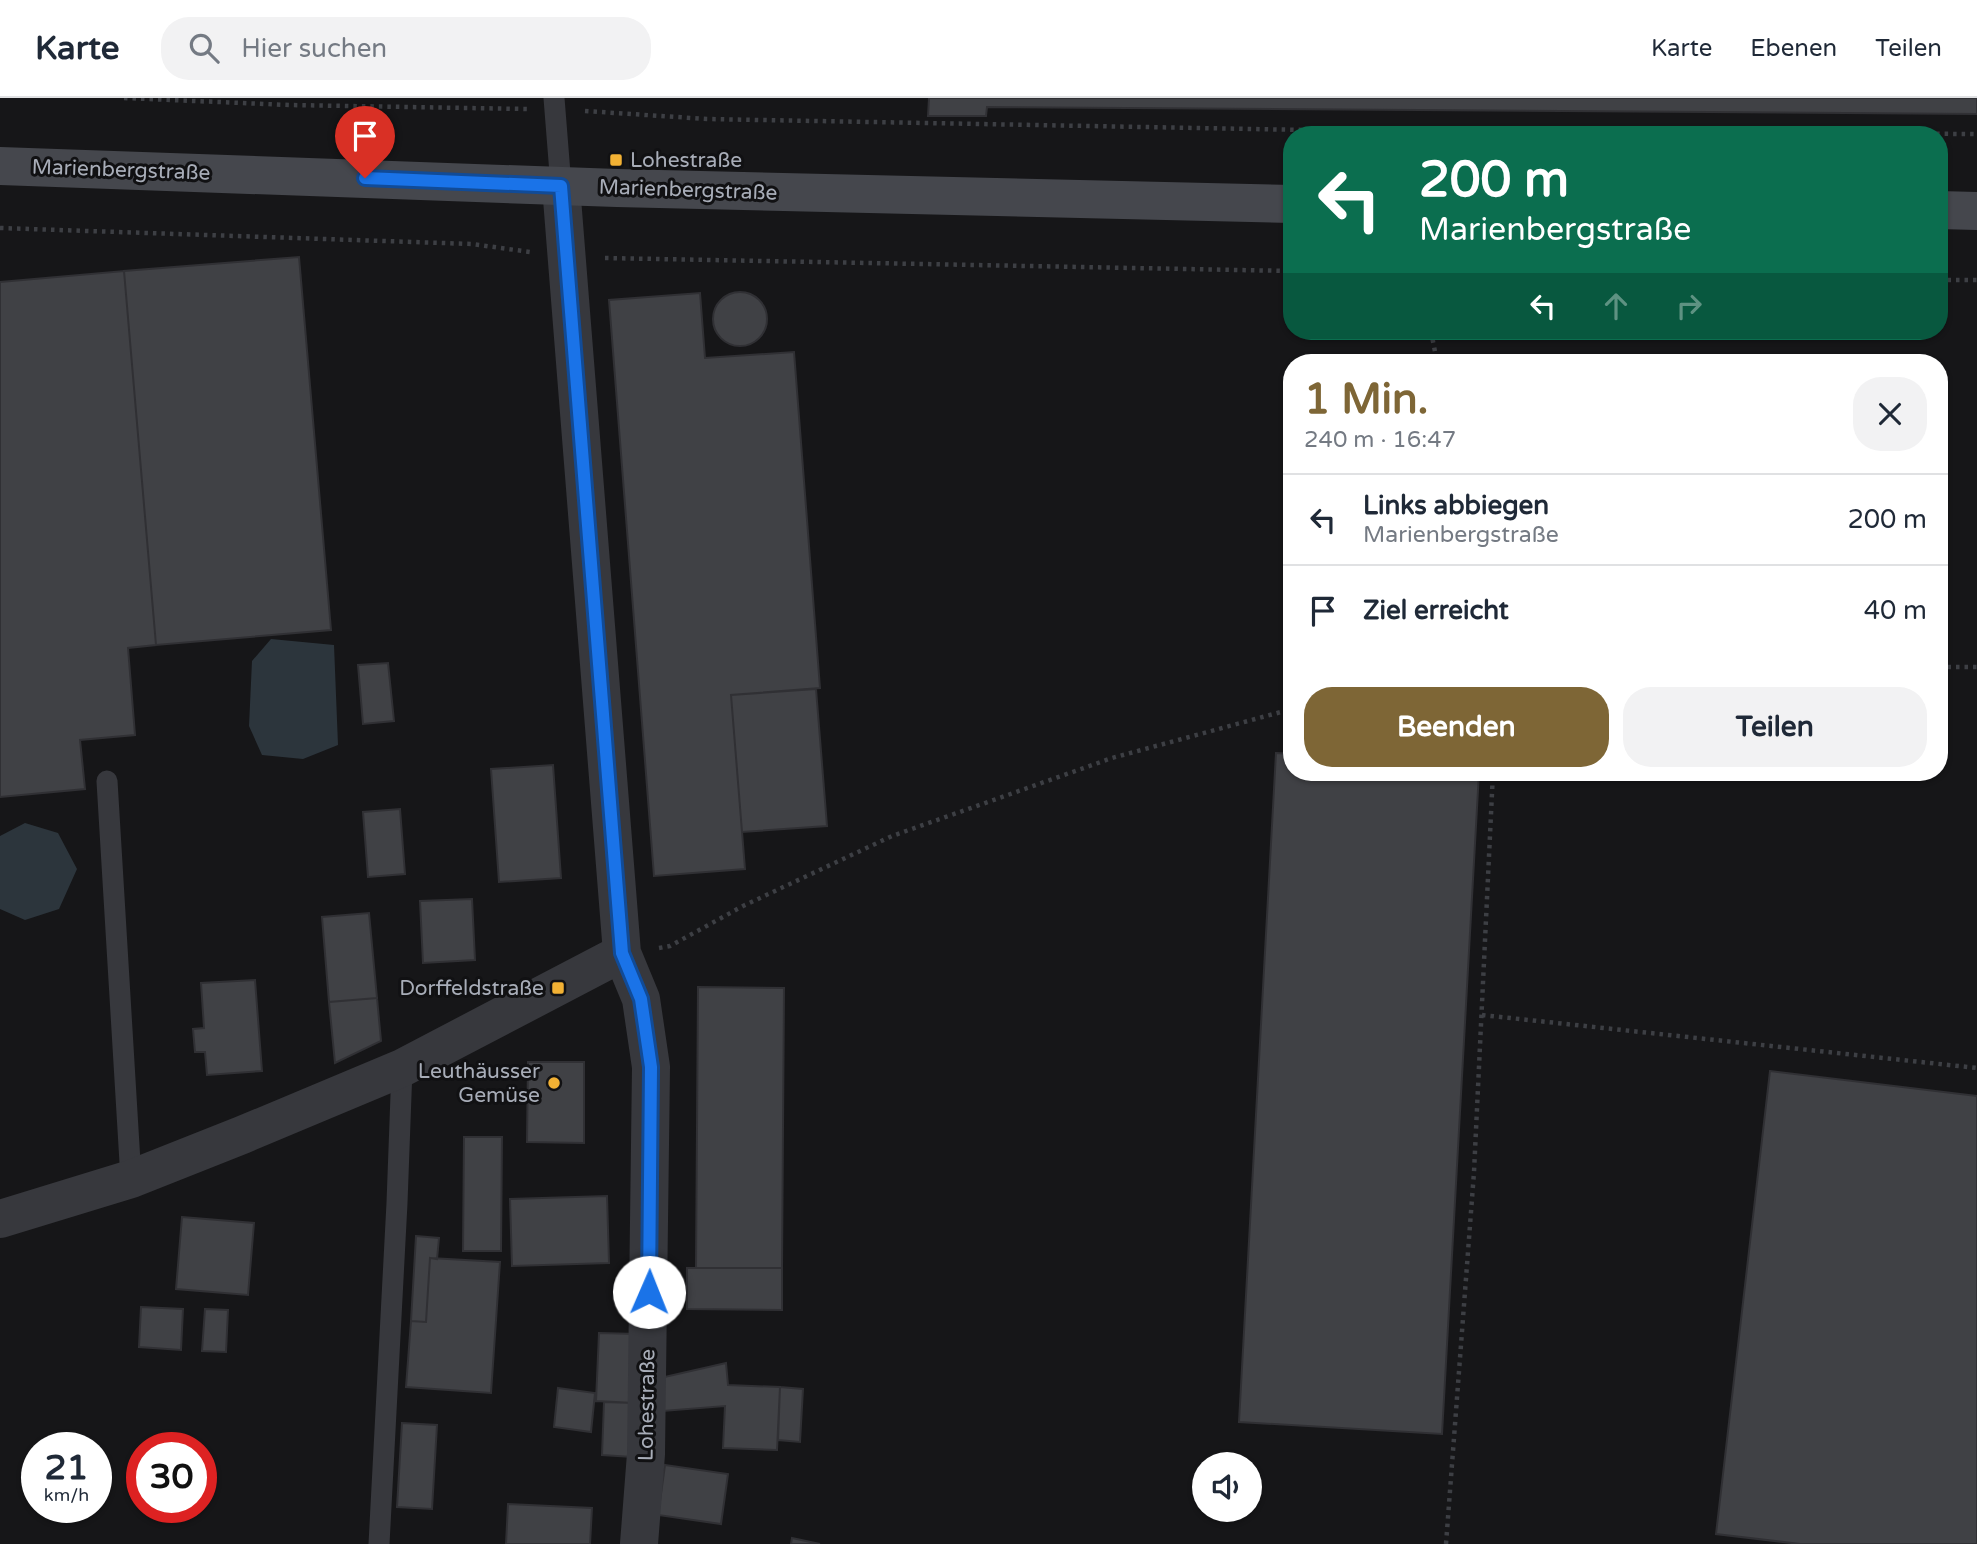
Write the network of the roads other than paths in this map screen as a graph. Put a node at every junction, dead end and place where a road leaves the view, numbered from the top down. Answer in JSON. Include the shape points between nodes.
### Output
{"nodes":[{"id":1,"x":554,"y":104,"type":"edge"},
{"id":2,"x":0,"y":166,"type":"edge"},
{"id":3,"x":561,"y":186,"type":"junction"},
{"id":4,"x":1283,"y":204,"type":"edge"},
{"id":5,"x":1948,"y":210,"type":"edge"},
{"id":6,"x":1977,"y":211,"type":"edge"},
{"id":7,"x":107,"y":781,"type":"dead end"},
{"id":8,"x":622,"y":953,"type":"junction"},
{"id":9,"x":402,"y":1068,"type":"junction"},
{"id":10,"x":131,"y":1179,"type":"junction"},
{"id":11,"x":0,"y":1219,"type":"edge"},
{"id":12,"x":379,"y":1544,"type":"edge"},
{"id":13,"x":639,"y":1544,"type":"edge"}],
"edges":[{"from":1,"to":3,"type":"lane","name":"Lohestraße"},
{"from":2,"to":3,"type":"main road","name":"Marienbergstraße"},
{"from":3,"to":4,"type":"main road","name":"Marienbergstraße"},
{"from":3,"to":8,"type":"street","name":"Lohestraße"},
{"from":5,"to":6,"type":"main road"},
{"from":7,"to":10,"type":"lane"},
{"from":8,"to":9,"type":"street"},
{"from":8,"to":13,"type":"street","name":"Lohestraße","via":[[641,999],[651,1067],[646,1454]]},
{"from":9,"to":10,"type":"street"},
{"from":9,"to":12,"type":"lane"},
{"from":10,"to":11,"type":"street"}]}
